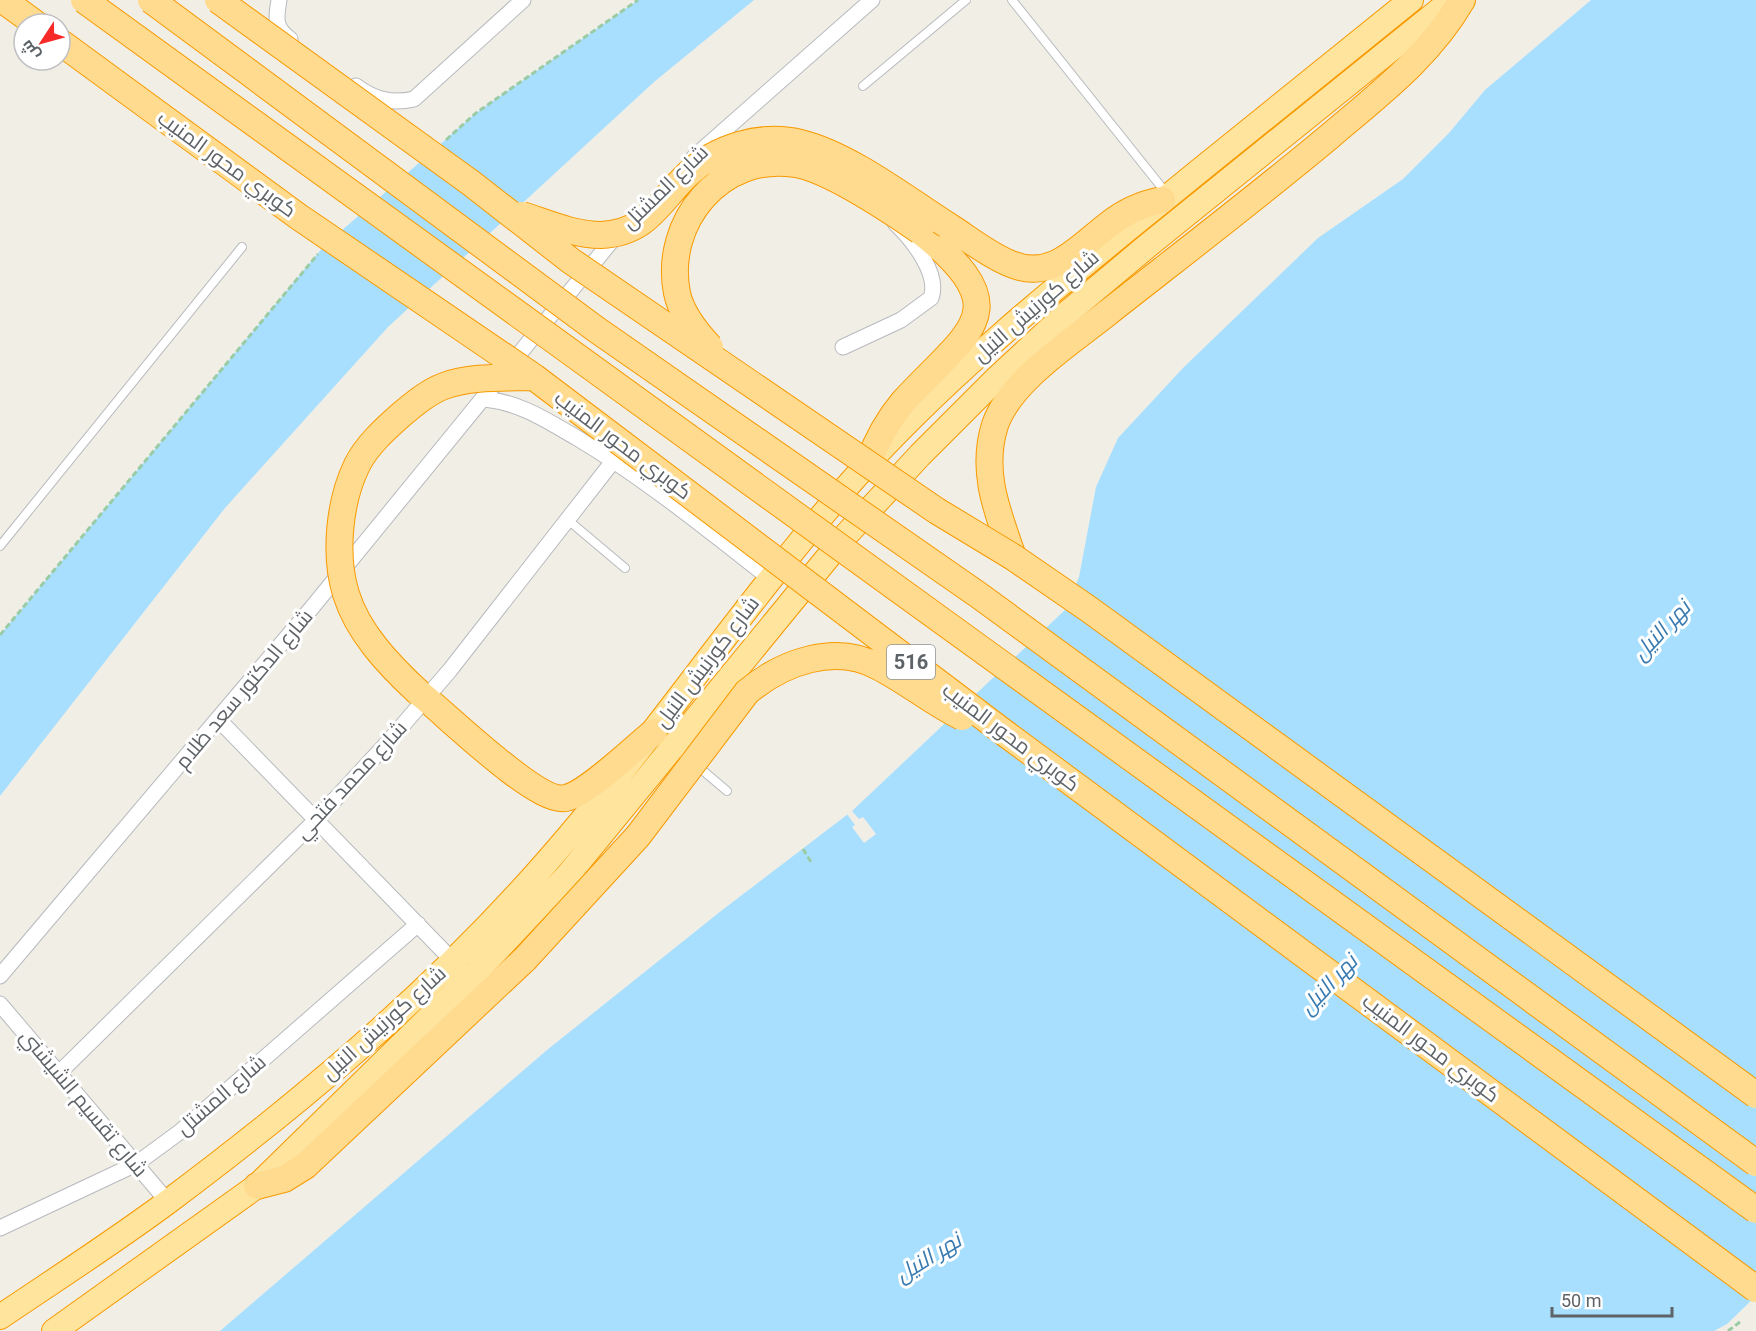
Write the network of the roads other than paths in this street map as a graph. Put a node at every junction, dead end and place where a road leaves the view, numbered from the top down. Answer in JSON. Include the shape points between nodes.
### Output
{"nodes":[{"id":1,"x":3,"y":0,"type":"edge"},
{"id":2,"x":84,"y":0,"type":"edge"},
{"id":3,"x":151,"y":0,"type":"edge"},
{"id":4,"x":218,"y":0,"type":"edge"},
{"id":5,"x":279,"y":0,"type":"edge"},
{"id":6,"x":523,"y":0,"type":"edge"},
{"id":7,"x":872,"y":0,"type":"edge"},
{"id":8,"x":966,"y":0,"type":"edge"},
{"id":9,"x":1012,"y":0,"type":"edge"},
{"id":10,"x":1412,"y":0,"type":"edge"},
{"id":11,"x":1452,"y":0,"type":"edge"},
{"id":12,"x":1462,"y":0,"type":"edge"},
{"id":13,"x":20,"y":12,"type":"edge"},
{"id":14,"x":72,"y":51,"type":"edge"},
{"id":15,"x":862,"y":86,"type":"dead end"},
{"id":16,"x":698,"y":154,"type":"junction"},
{"id":17,"x":1165,"y":198,"type":"junction"},
{"id":18,"x":507,"y":210,"type":"junction"},
{"id":19,"x":242,"y":248,"type":"dead end"},
{"id":20,"x":843,"y":347,"type":"dead end"},
{"id":21,"x":534,"y":377,"type":"junction"},
{"id":22,"x":752,"y":386,"type":"junction"},
{"id":23,"x":485,"y":399,"type":"junction"},
{"id":24,"x":614,"y":460,"type":"junction"},
{"id":25,"x":869,"y":462,"type":"junction"},
{"id":26,"x":568,"y":520,"type":"junction"},
{"id":27,"x":0,"y":546,"type":"edge"},
{"id":28,"x":1012,"y":557,"type":"junction"},
{"id":29,"x":625,"y":568,"type":"dead end"},
{"id":30,"x":771,"y":579,"type":"junction"},
{"id":31,"x":422,"y":695,"type":"junction"},
{"id":32,"x":218,"y":719,"type":"junction"},
{"id":33,"x":1006,"y":734,"type":"junction"},
{"id":34,"x":663,"y":739,"type":"junction"},
{"id":35,"x":727,"y":791,"type":"dead end"},
{"id":36,"x":316,"y":820,"type":"junction"},
{"id":37,"x":418,"y":924,"type":"junction"},
{"id":38,"x":453,"y":961,"type":"junction"},
{"id":39,"x":0,"y":976,"type":"edge"},
{"id":40,"x":0,"y":1004,"type":"edge"},
{"id":41,"x":58,"y":1073,"type":"junction"},
{"id":42,"x":1756,"y":1095,"type":"edge"},
{"id":43,"x":1756,"y":1163,"type":"edge"},
{"id":44,"x":136,"y":1164,"type":"junction"},
{"id":45,"x":257,"y":1186,"type":"junction"},
{"id":46,"x":168,"y":1202,"type":"junction"},
{"id":47,"x":1756,"y":1210,"type":"edge"},
{"id":48,"x":0,"y":1228,"type":"edge"},
{"id":49,"x":1756,"y":1289,"type":"edge"},
{"id":50,"x":0,"y":1317,"type":"edge"},
{"id":51,"x":54,"y":1331,"type":"edge"}],
"edges":[{"from":1,"to":13,"type":"highway"},
{"from":2,"to":47,"type":"highway","name":"كوبري محور المنيب","number":"516","bridge":true},
{"from":3,"to":43,"type":"highway","bridge":true,"via":[[597,330],[977,594]]},
{"from":4,"to":18,"type":"highway","bridge":true},
{"from":5,"to":6,"type":"street","via":[[277,28],[361,90],[397,103],[414,99]]},
{"from":7,"to":16,"type":"street","name":"شارع المشتل"},
{"from":8,"to":15,"type":"lane"},
{"from":9,"to":17,"type":"lane"},
{"from":10,"to":17,"type":"highway","name":"شارع كورنيش النيل"},
{"from":11,"to":34,"type":"highway","name":"شارع كورنيش النيل","via":[[1137,254],[997,378],[920,455]]},
{"from":12,"to":28,"type":"highway","via":[[1414,64],[1293,166],[1063,348],[1010,398],[989,450],[989,478]]},
{"from":14,"to":21,"type":"highway","name":"كوبري محور المنيب","number":"516","bridge":true,"via":[[299,217]]},
{"from":16,"to":20,"type":"street","via":[[718,170],[770,157],[829,172],[879,207],[919,253],[933,280],[931,298],[901,320]]},
{"from":16,"to":23,"type":"street","name":"شارع المشتل","via":[[645,202]]},
{"from":17,"to":18,"type":"highway","bridge":true,"via":[[1134,208],[1062,262],[1036,269],[1009,264],[835,155],[798,142],[778,140],[739,145],[703,162],[650,218],[619,232],[585,234]]},
{"from":17,"to":25,"type":"highway","name":"شارع كورنيش النيل","via":[[1047,293],[963,368]]},
{"from":18,"to":22,"type":"highway","bridge":true,"via":[[571,261]]},
{"from":19,"to":27,"type":"lane"},
{"from":21,"to":31,"type":"highway","bridge":true,"via":[[472,380],[443,386],[415,403],[391,424],[358,464],[346,495],[340,564],[346,595],[379,651]]},
{"from":21,"to":33,"type":"highway","name":"كوبري محور المنيب","number":"516","bridge":true},
{"from":22,"to":25,"type":"highway","bridge":true,"via":[[689,322],[677,295],[674,265],[679,235],[692,208],[712,186],[738,171],[767,163],[797,164],[860,193],[920,231],[968,277],[977,298],[975,322],[963,342],[902,404],[888,422]]},
{"from":22,"to":28,"type":"highway","bridge":true},
{"from":23,"to":24,"type":"street","via":[[519,405]]},
{"from":23,"to":32,"type":"street","name":"شارع الدكتور سعد ظلام"},
{"from":24,"to":26,"type":"street","name":"شارع محمد فتحي"},
{"from":24,"to":30,"type":"street"},
{"from":25,"to":30,"type":"highway","name":"شارع كورنيش النيل"},
{"from":26,"to":29,"type":"lane"},
{"from":26,"to":31,"type":"street","name":"شارع محمد فتحي"},
{"from":28,"to":42,"type":"highway","bridge":true,"via":[[1478,890]]},
{"from":30,"to":34,"type":"highway","name":"شارع كورنيش النيل"},
{"from":31,"to":34,"type":"highway","via":[[520,779],[546,796],[564,799],[579,793]]},
{"from":31,"to":36,"type":"street","name":"شارع محمد فتحي"},
{"from":32,"to":36,"type":"street"},
{"from":32,"to":39,"type":"street","name":"شارع الدكتور سعد ظلام"},
{"from":33,"to":45,"type":"highway","bridge":true,"via":[[954,713],[900,678],[856,658],[809,659],[766,677],[747,692],[638,836],[525,959],[305,1166],[284,1179]]},
{"from":33,"to":49,"type":"highway","name":"كوبري محور المنيب","number":"516","bridge":true},
{"from":34,"to":35,"type":"lane"},
{"from":34,"to":38,"type":"highway","name":"شارع كورنيش النيل","via":[[611,787]]},
{"from":34,"to":45,"type":"highway","name":"شارع كورنيش النيل","via":[[568,875]]},
{"from":36,"to":37,"type":"street"},
{"from":36,"to":41,"type":"street","name":"شارع محمد فتحي"},
{"from":37,"to":38,"type":"street"},
{"from":37,"to":44,"type":"street","name":"شارع المشتل","via":[[181,1131]]},
{"from":38,"to":46,"type":"highway","name":"شارع كورنيش النيل","via":[[307,1092]]},
{"from":40,"to":41,"type":"street","name":"شارع تقسيم الشيشني"},
{"from":41,"to":44,"type":"street","name":"شارع تقسيم الشيشني"},
{"from":44,"to":46,"type":"street","name":"شارع تقسيم الشيشني"},
{"from":44,"to":48,"type":"street","name":"شارع المشتل"},
{"from":45,"to":51,"type":"highway","name":"شارع كورنيش النيل"},
{"from":46,"to":50,"type":"highway","name":"شارع كورنيش النيل"}]}
